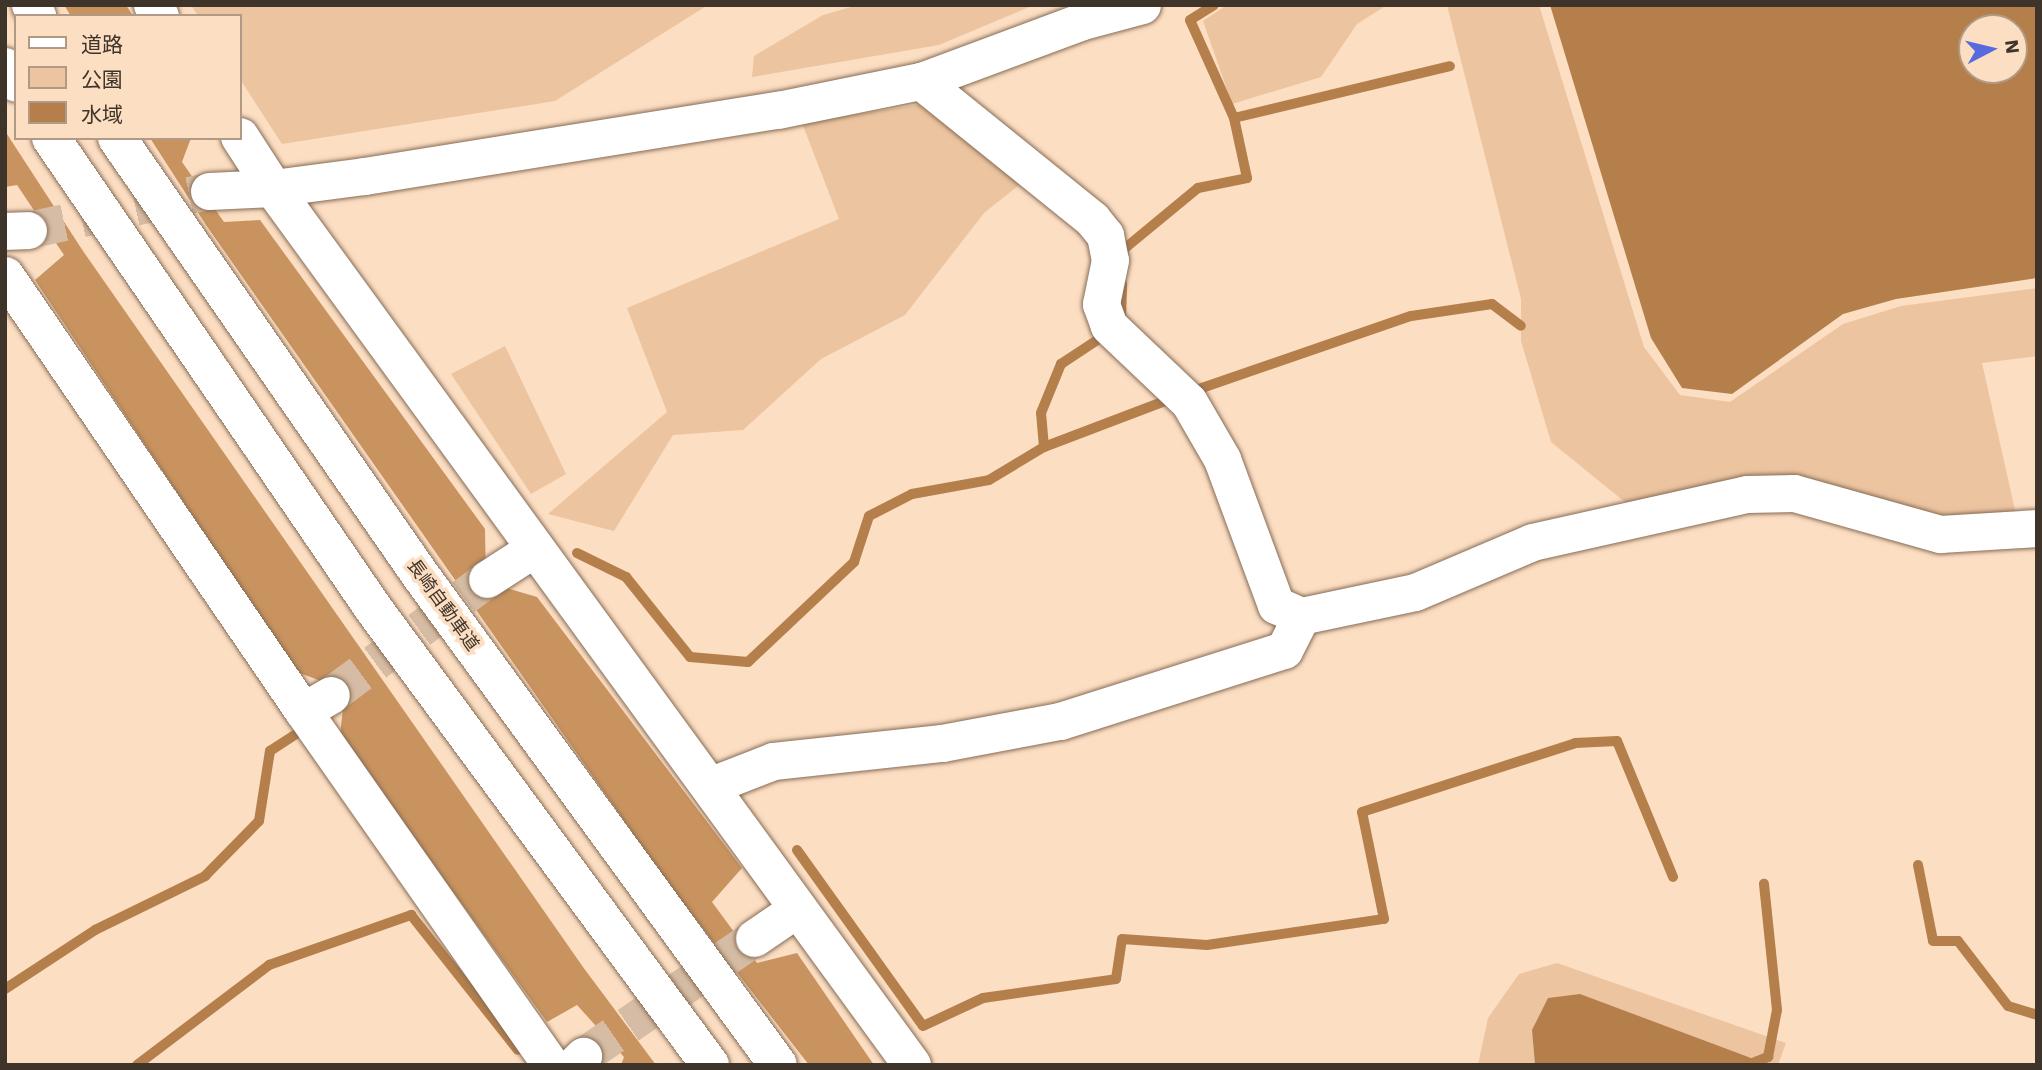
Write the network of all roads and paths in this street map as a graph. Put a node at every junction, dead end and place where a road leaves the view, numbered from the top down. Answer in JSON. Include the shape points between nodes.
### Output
{"nodes":[{"id":1,"x":1142,"y":5,"type":"edge"},
{"id":2,"x":921,"y":80,"type":"junction"},
{"id":3,"x":52,"y":140,"type":"edge"},
{"id":4,"x":118,"y":140,"type":"edge"},
{"id":5,"x":242,"y":140,"type":"edge"},
{"id":6,"x":273,"y":188,"type":"junction"},
{"id":7,"x":209,"y":191,"type":"tunnel mouth"},
{"id":8,"x":5,"y":275,"type":"edge"},
{"id":9,"x":2037,"y":528,"type":"edge"},
{"id":10,"x":535,"y":548,"type":"junction"},
{"id":11,"x":487,"y":579,"type":"tunnel mouth"},
{"id":12,"x":1301,"y":616,"type":"junction"},
{"id":13,"x":709,"y":786,"type":"junction"},
{"id":14,"x":798,"y":908,"type":"junction"},
{"id":15,"x":754,"y":939,"type":"tunnel mouth"},
{"id":16,"x":570,"y":1062,"type":"edge"},
{"id":17,"x":710,"y":1065,"type":"edge"},
{"id":18,"x":778,"y":1065,"type":"edge"},
{"id":19,"x":912,"y":1065,"type":"edge"}],
"edges":[{"from":1,"to":2,"type":"street","via":[[1082,21]]},
{"from":2,"to":6,"type":"street","via":[[778,110]]},
{"from":2,"to":12,"type":"street","via":[[1092,219],[1105,235],[1110,260],[1101,304],[1116,334],[1189,402],[1222,459],[1276,605]]},
{"from":3,"to":17,"type":"main road","via":[[373,608]]},
{"from":4,"to":18,"type":"main road","name":"長崎自動車道","via":[[422,576]]},
{"from":5,"to":6,"type":"main road"},
{"from":6,"to":7,"type":"street"},
{"from":6,"to":10,"type":"main road"},
{"from":8,"to":16,"type":"street","via":[[317,703]]},
{"from":9,"to":12,"type":"street","via":[[1940,534],[1794,493],[1748,494],[1532,542],[1415,592]]},
{"from":10,"to":11,"type":"street"},
{"from":10,"to":13,"type":"main road"},
{"from":12,"to":13,"type":"street","via":[[1284,650],[1060,720],[942,743],[774,761]]},
{"from":13,"to":14,"type":"main road"},
{"from":14,"to":15,"type":"street"},
{"from":14,"to":19,"type":"main road"}]}
